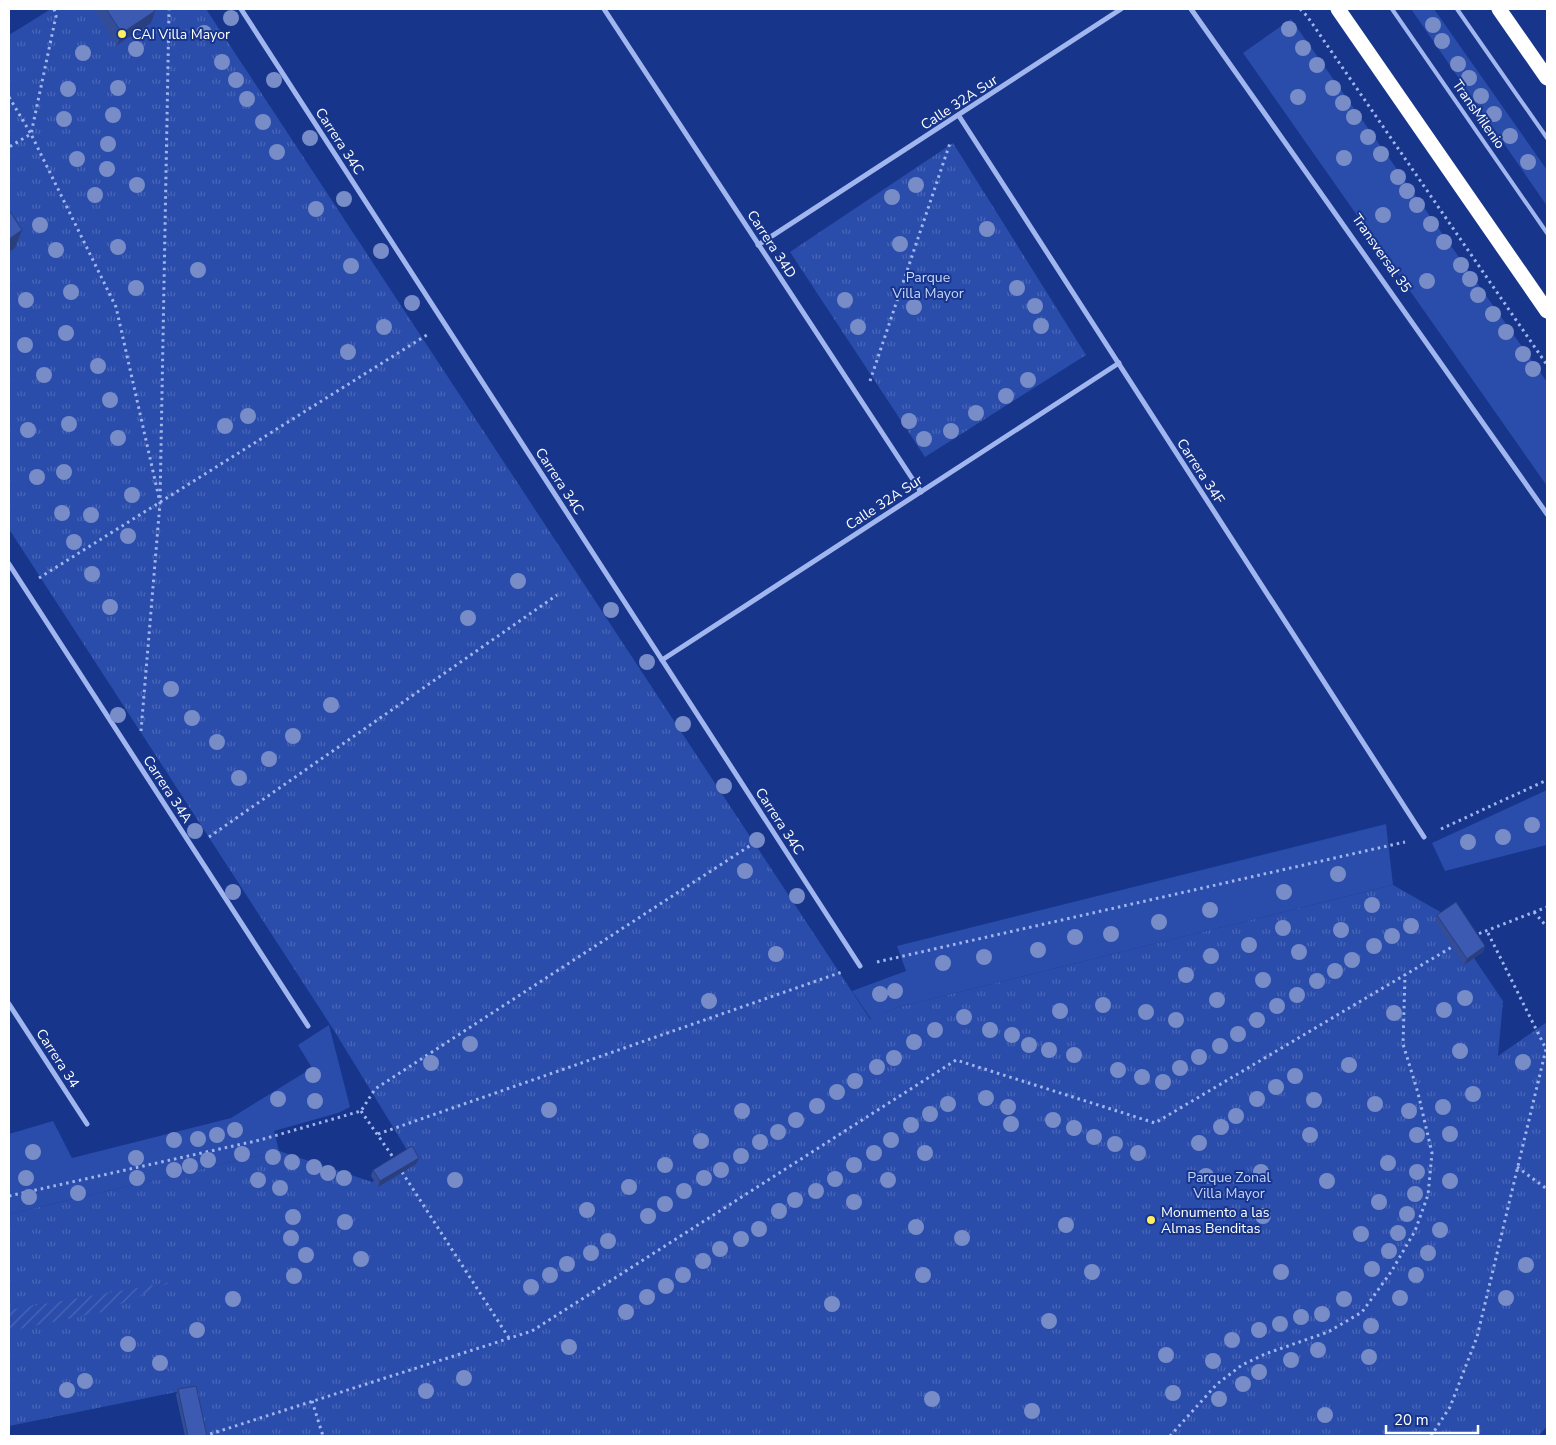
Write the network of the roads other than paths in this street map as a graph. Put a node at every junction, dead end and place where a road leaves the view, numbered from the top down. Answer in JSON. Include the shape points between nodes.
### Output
{"nodes":[{"id":1,"x":241,"y":9,"type":"edge"},
{"id":2,"x":604,"y":9,"type":"edge"},
{"id":3,"x":1121,"y":9,"type":"edge"},
{"id":4,"x":1191,"y":9,"type":"edge"},
{"id":5,"x":1338,"y":9,"type":"edge"},
{"id":6,"x":1392,"y":9,"type":"edge"},
{"id":7,"x":1457,"y":9,"type":"edge"},
{"id":8,"x":1499,"y":9,"type":"edge"},
{"id":9,"x":1547,"y":78,"type":"edge"},
{"id":10,"x":958,"y":116,"type":"junction"},
{"id":11,"x":1547,"y":138,"type":"edge"},
{"id":12,"x":1547,"y":232,"type":"edge"},
{"id":13,"x":758,"y":245,"type":"junction"},
{"id":14,"x":1547,"y":311,"type":"edge"},
{"id":15,"x":1118,"y":364,"type":"junction"},
{"id":16,"x":920,"y":492,"type":"junction"},
{"id":17,"x":1547,"y":514,"type":"edge"},
{"id":18,"x":9,"y":564,"type":"edge"},
{"id":19,"x":662,"y":660,"type":"junction"},
{"id":20,"x":1424,"y":837,"type":"road end"},
{"id":21,"x":860,"y":966,"type":"road end"},
{"id":22,"x":9,"y":1004,"type":"edge"},
{"id":23,"x":308,"y":1026,"type":"dead end"},
{"id":24,"x":88,"y":1124,"type":"dead end"}],
"edges":[{"from":1,"to":19,"type":"street","name":"Carrera 34C"},
{"from":2,"to":13,"type":"street","name":"Carrera 34D"},
{"from":3,"to":10,"type":"street","name":"Calle 32A Sur"},
{"from":4,"to":17,"type":"street","name":"Transversal 35"},
{"from":5,"to":14,"type":"highway"},
{"from":6,"to":12,"type":"lane","name":"TransMilenio"},
{"from":7,"to":11,"type":"lane"},
{"from":8,"to":9,"type":"highway"},
{"from":10,"to":13,"type":"street","name":"Calle 32A Sur"},
{"from":10,"to":15,"type":"street","name":"Carrera 34F"},
{"from":13,"to":16,"type":"street","name":"Carrera 34D"},
{"from":15,"to":16,"type":"street","name":"Calle 32A Sur"},
{"from":15,"to":20,"type":"street","name":"Carrera 34F"},
{"from":16,"to":19,"type":"street","name":"Calle 32A Sur"},
{"from":18,"to":23,"type":"street","name":"Carrera 34A"},
{"from":19,"to":21,"type":"street","name":"Carrera 34C"},
{"from":22,"to":24,"type":"street","name":"Carrera 34"}]}
